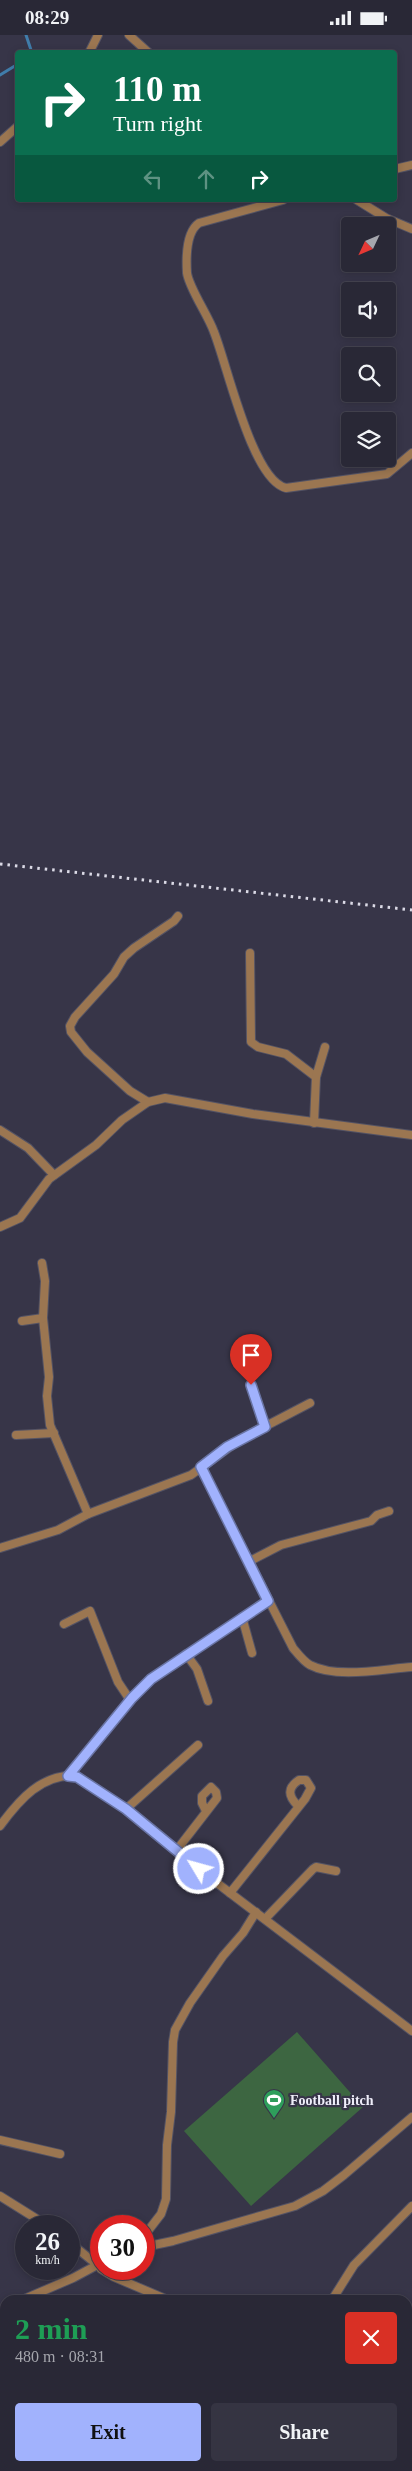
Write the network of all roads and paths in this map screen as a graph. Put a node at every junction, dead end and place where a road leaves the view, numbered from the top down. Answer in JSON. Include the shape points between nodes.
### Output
{"nodes":[{"id":1,"x":98,"y":35,"type":"edge"},
{"id":2,"x":128,"y":35,"type":"edge"},
{"id":3,"x":90,"y":50,"type":"edge"},
{"id":4,"x":146,"y":50,"type":"edge"},
{"id":5,"x":15,"y":129,"type":"edge"},
{"id":6,"x":0,"y":143,"type":"edge"},
{"id":7,"x":412,"y":165,"type":"edge"},
{"id":8,"x":397,"y":169,"type":"edge"},
{"id":9,"x":276,"y":202,"type":"edge"},
{"id":10,"x":360,"y":202,"type":"edge"},
{"id":11,"x":412,"y":229,"type":"edge"},
{"id":12,"x":412,"y":453,"type":"edge"},
{"id":13,"x":178,"y":916,"type":"dead end"},
{"id":14,"x":250,"y":953,"type":"dead end"},
{"id":15,"x":325,"y":1047,"type":"dead end"},
{"id":16,"x":316,"y":1077,"type":"junction"},
{"id":17,"x":148,"y":1102,"type":"junction"},
{"id":18,"x":314,"y":1123,"type":"junction"},
{"id":19,"x":0,"y":1130,"type":"edge"},
{"id":20,"x":412,"y":1135,"type":"edge"},
{"id":21,"x":54,"y":1175,"type":"junction"},
{"id":22,"x":0,"y":1227,"type":"edge"},
{"id":23,"x":42,"y":1263,"type":"dead end"},
{"id":24,"x":43,"y":1318,"type":"junction"},
{"id":25,"x":22,"y":1321,"type":"dead end"},
{"id":26,"x":251,"y":1385,"type":"dead end"},
{"id":27,"x":310,"y":1403,"type":"dead end"},
{"id":28,"x":265,"y":1427,"type":"junction"},
{"id":29,"x":54,"y":1433,"type":"junction"},
{"id":30,"x":16,"y":1435,"type":"dead end"},
{"id":31,"x":201,"y":1467,"type":"junction"},
{"id":32,"x":389,"y":1511,"type":"dead end"},
{"id":33,"x":88,"y":1514,"type":"junction"},
{"id":34,"x":0,"y":1548,"type":"edge"},
{"id":35,"x":250,"y":1561,"type":"junction"},
{"id":36,"x":268,"y":1601,"type":"junction"},
{"id":37,"x":242,"y":1617,"type":"junction"},
{"id":38,"x":64,"y":1623,"type":"dead end"},
{"id":39,"x":252,"y":1653,"type":"dead end"},
{"id":40,"x":186,"y":1654,"type":"junction"},
{"id":41,"x":412,"y":1667,"type":"edge"},
{"id":42,"x":130,"y":1701,"type":"junction"},
{"id":43,"x":208,"y":1701,"type":"dead end"},
{"id":44,"x":198,"y":1745,"type":"dead end"},
{"id":45,"x":68,"y":1776,"type":"junction"},
{"id":46,"x":298,"y":1806,"type":"dead end"},
{"id":47,"x":126,"y":1809,"type":"junction"},
{"id":48,"x":206,"y":1811,"type":"dead end"},
{"id":49,"x":0,"y":1825,"type":"edge"},
{"id":50,"x":176,"y":1851,"type":"junction"},
{"id":51,"x":336,"y":1871,"type":"dead end"},
{"id":52,"x":230,"y":1893,"type":"junction"},
{"id":53,"x":256,"y":1912,"type":"junction"},
{"id":54,"x":265,"y":1919,"type":"junction"},
{"id":55,"x":412,"y":2031,"type":"edge"},
{"id":56,"x":412,"y":2117,"type":"edge"},
{"id":57,"x":0,"y":2140,"type":"edge"},
{"id":58,"x":60,"y":2154,"type":"dead end"},
{"id":59,"x":0,"y":2196,"type":"edge"},
{"id":60,"x":412,"y":2206,"type":"edge"},
{"id":61,"x":30,"y":2215,"type":"edge"},
{"id":62,"x":155,"y":2222,"type":"edge"},
{"id":63,"x":155,"y":2245,"type":"edge"},
{"id":64,"x":80,"y":2251,"type":"edge"},
{"id":65,"x":90,"y":2258,"type":"edge"},
{"id":66,"x":90,"y":2270,"type":"edge"},
{"id":67,"x":121,"y":2280,"type":"edge"},
{"id":68,"x":33,"y":2295,"type":"edge"},
{"id":69,"x":156,"y":2295,"type":"edge"},
{"id":70,"x":335,"y":2295,"type":"edge"}],
"edges":[{"from":1,"to":3,"type":"street"},
{"from":2,"to":4,"type":"street"},
{"from":5,"to":6,"type":"street"},
{"from":7,"to":8,"type":"street"},
{"from":9,"to":12,"type":"street","via":[[199,223],[192,228],[187,262],[190,282],[214,331],[253,447],[273,481],[286,488],[387,474]]},
{"from":10,"to":11,"type":"street"},
{"from":13,"to":17,"type":"street","via":[[124,957],[114,974],[70,1026],[87,1052],[130,1091]]},
{"from":14,"to":16,"type":"street","via":[[251,1042],[286,1054]]},
{"from":15,"to":16,"type":"street"},
{"from":16,"to":18,"type":"street"},
{"from":17,"to":18,"type":"street","via":[[165,1098]]},
{"from":17,"to":21,"type":"street"},
{"from":18,"to":20,"type":"street"},
{"from":19,"to":21,"type":"street","via":[[28,1148]]},
{"from":21,"to":22,"type":"street","via":[[20,1218]]},
{"from":23,"to":24,"type":"street","via":[[45,1281]]},
{"from":24,"to":25,"type":"street"},
{"from":24,"to":29,"type":"street","via":[[49,1377],[47,1396]]},
{"from":26,"to":28,"type":"street"},
{"from":27,"to":28,"type":"street"},
{"from":28,"to":31,"type":"street","via":[[227,1447]]},
{"from":29,"to":30,"type":"street"},
{"from":29,"to":33,"type":"street"},
{"from":31,"to":33,"type":"street","via":[[191,1475]]},
{"from":31,"to":35,"type":"street"},
{"from":32,"to":35,"type":"street","via":[[370,1521],[281,1545]]},
{"from":33,"to":34,"type":"street","via":[[58,1530]]},
{"from":35,"to":36,"type":"street"},
{"from":36,"to":37,"type":"street"},
{"from":36,"to":41,"type":"street","via":[[293,1648],[311,1665],[325,1671],[362,1672]]},
{"from":37,"to":39,"type":"street"},
{"from":37,"to":40,"type":"street"},
{"from":38,"to":42,"type":"street","via":[[90,1611],[118,1682]]},
{"from":40,"to":42,"type":"street","via":[[151,1679]]},
{"from":40,"to":43,"type":"street","via":[[197,1669]]},
{"from":42,"to":45,"type":"street"},
{"from":44,"to":47,"type":"street"},
{"from":45,"to":47,"type":"street","via":[[77,1777]]},
{"from":45,"to":49,"type":"street","via":[[41,1783]]},
{"from":46,"to":52,"type":"street"},
{"from":47,"to":50,"type":"street"},
{"from":48,"to":50,"type":"street"},
{"from":50,"to":52,"type":"street"},
{"from":51,"to":54,"type":"street","via":[[313,1869]]},
{"from":52,"to":53,"type":"street"},
{"from":53,"to":54,"type":"street"},
{"from":53,"to":62,"type":"street","via":[[190,2003],[175,2030],[166,2145],[166,2199]]},
{"from":54,"to":55,"type":"street"},
{"from":56,"to":63,"type":"street","via":[[323,2191],[295,2206]]},
{"from":57,"to":58,"type":"street"},
{"from":59,"to":61,"type":"street"},
{"from":60,"to":70,"type":"street","via":[[354,2265]]},
{"from":64,"to":65,"type":"street"},
{"from":66,"to":68,"type":"street"},
{"from":67,"to":69,"type":"street"}]}
